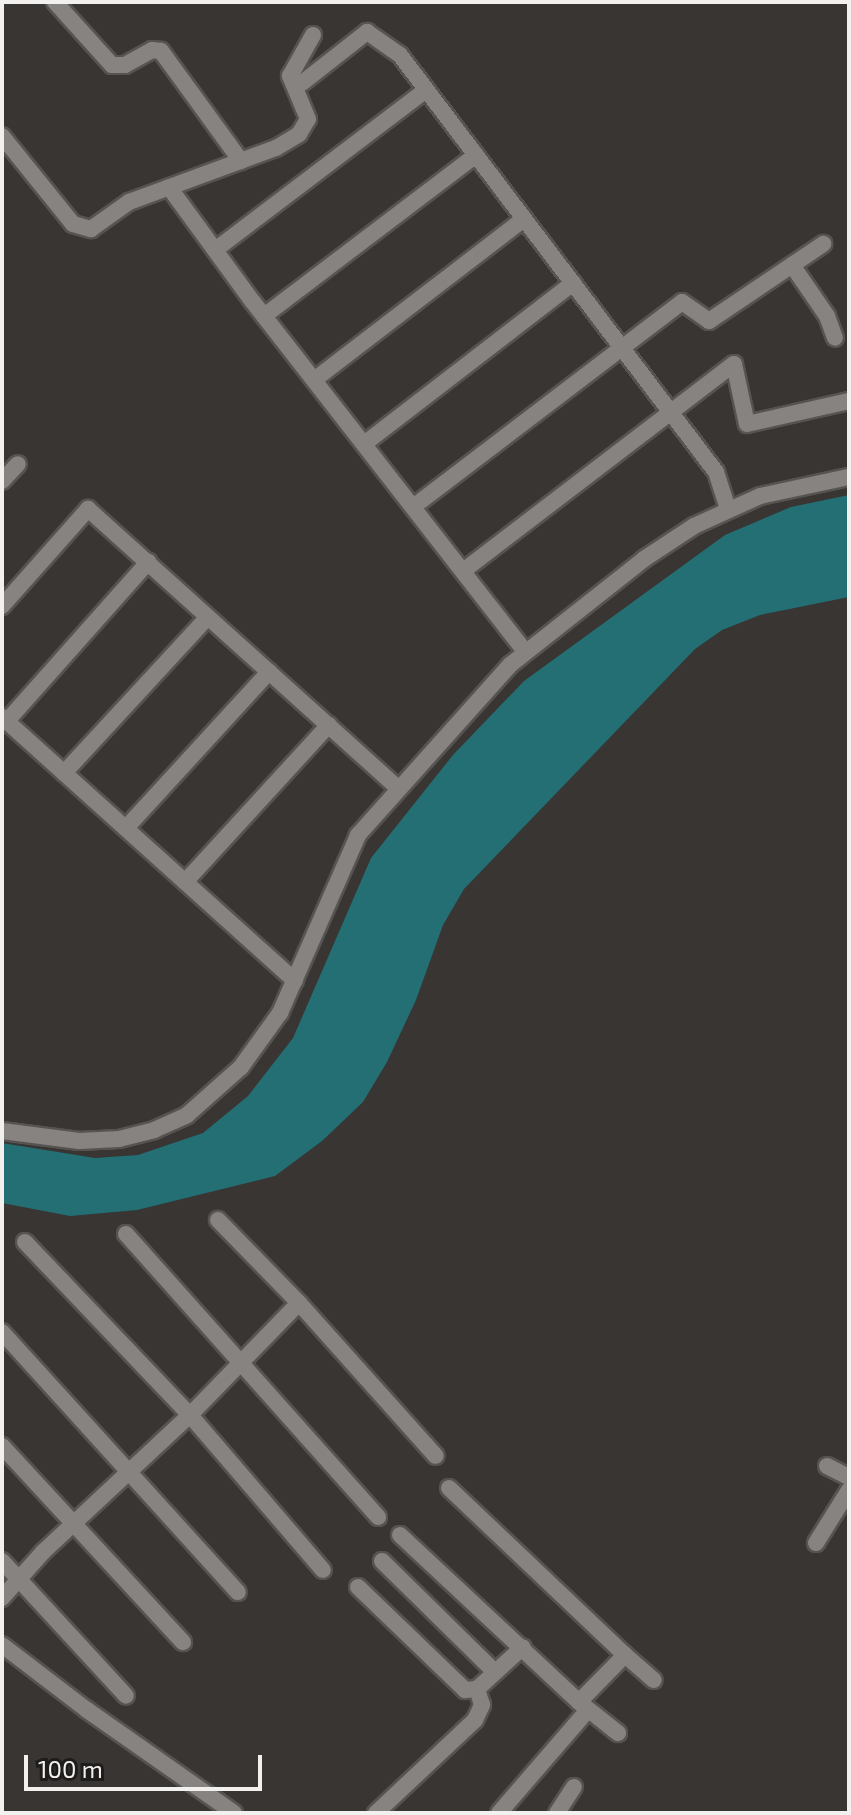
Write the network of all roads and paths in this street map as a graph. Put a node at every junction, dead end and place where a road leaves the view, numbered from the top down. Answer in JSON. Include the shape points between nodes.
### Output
{"nodes":[{"id":1,"x":55,"y":2,"type":"edge"},
{"id":2,"x":313,"y":35,"type":"dead end"},
{"id":3,"x":302,"y":83,"type":"dead end"},
{"id":4,"x":426,"y":90,"type":"junction"},
{"id":5,"x":2,"y":136,"type":"edge"},
{"id":6,"x":476,"y":155,"type":"junction"},
{"id":7,"x":241,"y":161,"type":"junction"},
{"id":8,"x":169,"y":187,"type":"junction"},
{"id":9,"x":524,"y":219,"type":"junction"},
{"id":10,"x":823,"y":244,"type":"dead end"},
{"id":11,"x":215,"y":250,"type":"junction"},
{"id":12,"x":792,"y":265,"type":"junction"},
{"id":13,"x":573,"y":283,"type":"junction"},
{"id":14,"x":264,"y":316,"type":"junction"},
{"id":15,"x":835,"y":338,"type":"dead end"},
{"id":16,"x":622,"y":348,"type":"junction"},
{"id":17,"x":314,"y":380,"type":"junction"},
{"id":18,"x":849,"y":401,"type":"edge"},
{"id":19,"x":671,"y":412,"type":"junction"},
{"id":20,"x":364,"y":444,"type":"junction"},
{"id":21,"x":18,"y":464,"type":"dead end"},
{"id":22,"x":849,"y":477,"type":"edge"},
{"id":23,"x":2,"y":481,"type":"edge"},
{"id":24,"x":413,"y":507,"type":"junction"},
{"id":25,"x":728,"y":508,"type":"junction"},
{"id":26,"x":148,"y":562,"type":"junction"},
{"id":27,"x":463,"y":571,"type":"junction"},
{"id":28,"x":2,"y":606,"type":"edge"},
{"id":29,"x":208,"y":617,"type":"junction"},
{"id":30,"x":525,"y":651,"type":"junction"},
{"id":31,"x":269,"y":672,"type":"junction"},
{"id":32,"x":4,"y":719,"type":"edge"},
{"id":33,"x":329,"y":725,"type":"junction"},
{"id":34,"x":64,"y":773,"type":"junction"},
{"id":35,"x":398,"y":788,"type":"junction"},
{"id":36,"x":126,"y":828,"type":"junction"},
{"id":37,"x":185,"y":882,"type":"junction"},
{"id":38,"x":295,"y":981,"type":"junction"},
{"id":39,"x":2,"y":1131,"type":"edge"},
{"id":40,"x":218,"y":1220,"type":"dead end"},
{"id":41,"x":126,"y":1234,"type":"dead end"},
{"id":42,"x":25,"y":1242,"type":"dead end"},
{"id":43,"x":299,"y":1303,"type":"junction"},
{"id":44,"x":2,"y":1332,"type":"edge"},
{"id":45,"x":242,"y":1361,"type":"junction"},
{"id":46,"x":190,"y":1415,"type":"junction"},
{"id":47,"x":2,"y":1446,"type":"edge"},
{"id":48,"x":436,"y":1456,"type":"dead end"},
{"id":49,"x":827,"y":1466,"type":"dead end"},
{"id":50,"x":131,"y":1470,"type":"junction"},
{"id":51,"x":849,"y":1477,"type":"edge"},
{"id":52,"x":449,"y":1488,"type":"dead end"},
{"id":53,"x":849,"y":1490,"type":"edge"},
{"id":54,"x":378,"y":1517,"type":"dead end"},
{"id":55,"x":74,"y":1523,"type":"junction"},
{"id":56,"x":400,"y":1535,"type":"dead end"},
{"id":57,"x":816,"y":1543,"type":"dead end"},
{"id":58,"x":2,"y":1561,"type":"edge"},
{"id":59,"x":382,"y":1561,"type":"dead end"},
{"id":60,"x":323,"y":1570,"type":"dead end"},
{"id":61,"x":19,"y":1579,"type":"junction"},
{"id":62,"x":358,"y":1587,"type":"dead end"},
{"id":63,"x":238,"y":1592,"type":"dead end"},
{"id":64,"x":2,"y":1598,"type":"edge"},
{"id":65,"x":183,"y":1642,"type":"dead end"},
{"id":66,"x":2,"y":1645,"type":"edge"},
{"id":67,"x":523,"y":1647,"type":"junction"},
{"id":68,"x":625,"y":1655,"type":"junction"},
{"id":69,"x":495,"y":1672,"type":"junction"},
{"id":70,"x":654,"y":1680,"type":"dead end"},
{"id":71,"x":477,"y":1689,"type":"junction"},
{"id":72,"x":126,"y":1696,"type":"dead end"},
{"id":73,"x":583,"y":1706,"type":"junction"},
{"id":74,"x":618,"y":1733,"type":"dead end"},
{"id":75,"x":574,"y":1787,"type":"dead end"},
{"id":76,"x":234,"y":1813,"type":"edge"},
{"id":77,"x":376,"y":1813,"type":"edge"},
{"id":78,"x":499,"y":1813,"type":"edge"},
{"id":79,"x":557,"y":1813,"type":"edge"}],
"edges":[{"from":1,"to":7,"type":"street","via":[[112,65],[161,51]]},
{"from":2,"to":7,"type":"street","via":[[290,76],[307,125],[276,148]]},
{"from":3,"to":4,"type":"street","via":[[367,32],[400,55]]},
{"from":4,"to":6,"type":"street"},
{"from":4,"to":11,"type":"street"},
{"from":5,"to":8,"type":"street","via":[[79,229],[96,227],[129,202]]},
{"from":6,"to":9,"type":"street"},
{"from":6,"to":14,"type":"street"},
{"from":7,"to":8,"type":"street"},
{"from":8,"to":11,"type":"street"},
{"from":9,"to":13,"type":"street"},
{"from":9,"to":17,"type":"street"},
{"from":10,"to":12,"type":"street"},
{"from":11,"to":14,"type":"street"},
{"from":12,"to":15,"type":"street","via":[[827,316]]},
{"from":12,"to":16,"type":"street","via":[[709,321],[682,302]]},
{"from":13,"to":16,"type":"street"},
{"from":13,"to":20,"type":"street"},
{"from":14,"to":17,"type":"street"},
{"from":16,"to":19,"type":"street"},
{"from":16,"to":24,"type":"street"},
{"from":17,"to":20,"type":"street"},
{"from":18,"to":19,"type":"street","via":[[747,424],[734,364]]},
{"from":19,"to":25,"type":"street","via":[[716,472]]},
{"from":19,"to":27,"type":"street"},
{"from":20,"to":24,"type":"street"},
{"from":21,"to":23,"type":"street"},
{"from":22,"to":25,"type":"street"},
{"from":24,"to":27,"type":"street"},
{"from":25,"to":30,"type":"street","via":[[644,559]]},
{"from":26,"to":28,"type":"street","via":[[88,509]]},
{"from":26,"to":29,"type":"street"},
{"from":26,"to":32,"type":"street"},
{"from":27,"to":30,"type":"street"},
{"from":29,"to":31,"type":"street"},
{"from":29,"to":34,"type":"street"},
{"from":30,"to":35,"type":"street"},
{"from":31,"to":33,"type":"street"},
{"from":31,"to":36,"type":"street"},
{"from":32,"to":34,"type":"street"},
{"from":33,"to":35,"type":"street"},
{"from":33,"to":37,"type":"street"},
{"from":34,"to":36,"type":"street"},
{"from":35,"to":38,"type":"street","via":[[358,835]]},
{"from":36,"to":37,"type":"street"},
{"from":37,"to":38,"type":"street"},
{"from":38,"to":39,"type":"street","via":[[280,1013],[241,1067],[187,1115],[119,1139],[79,1141]]},
{"from":40,"to":43,"type":"street"},
{"from":41,"to":45,"type":"street"},
{"from":42,"to":46,"type":"street"},
{"from":43,"to":45,"type":"street"},
{"from":43,"to":48,"type":"street"},
{"from":44,"to":50,"type":"street"},
{"from":45,"to":46,"type":"street"},
{"from":45,"to":54,"type":"street"},
{"from":46,"to":50,"type":"street"},
{"from":46,"to":60,"type":"street"},
{"from":47,"to":55,"type":"street"},
{"from":49,"to":51,"type":"street"},
{"from":50,"to":55,"type":"street"},
{"from":50,"to":63,"type":"street"},
{"from":52,"to":68,"type":"street"},
{"from":53,"to":57,"type":"street"},
{"from":55,"to":61,"type":"street"},
{"from":55,"to":65,"type":"street"},
{"from":56,"to":67,"type":"street"},
{"from":58,"to":61,"type":"street"},
{"from":59,"to":69,"type":"street"},
{"from":61,"to":64,"type":"street"},
{"from":61,"to":72,"type":"street"},
{"from":62,"to":71,"type":"street","via":[[465,1690]]},
{"from":66,"to":76,"type":"street"},
{"from":67,"to":69,"type":"street"},
{"from":67,"to":73,"type":"street"},
{"from":68,"to":70,"type":"street"},
{"from":68,"to":73,"type":"street"},
{"from":69,"to":71,"type":"street"},
{"from":71,"to":77,"type":"street","via":[[482,1705],[475,1720]]},
{"from":73,"to":74,"type":"street"},
{"from":73,"to":78,"type":"street"},
{"from":75,"to":79,"type":"street"}]}
